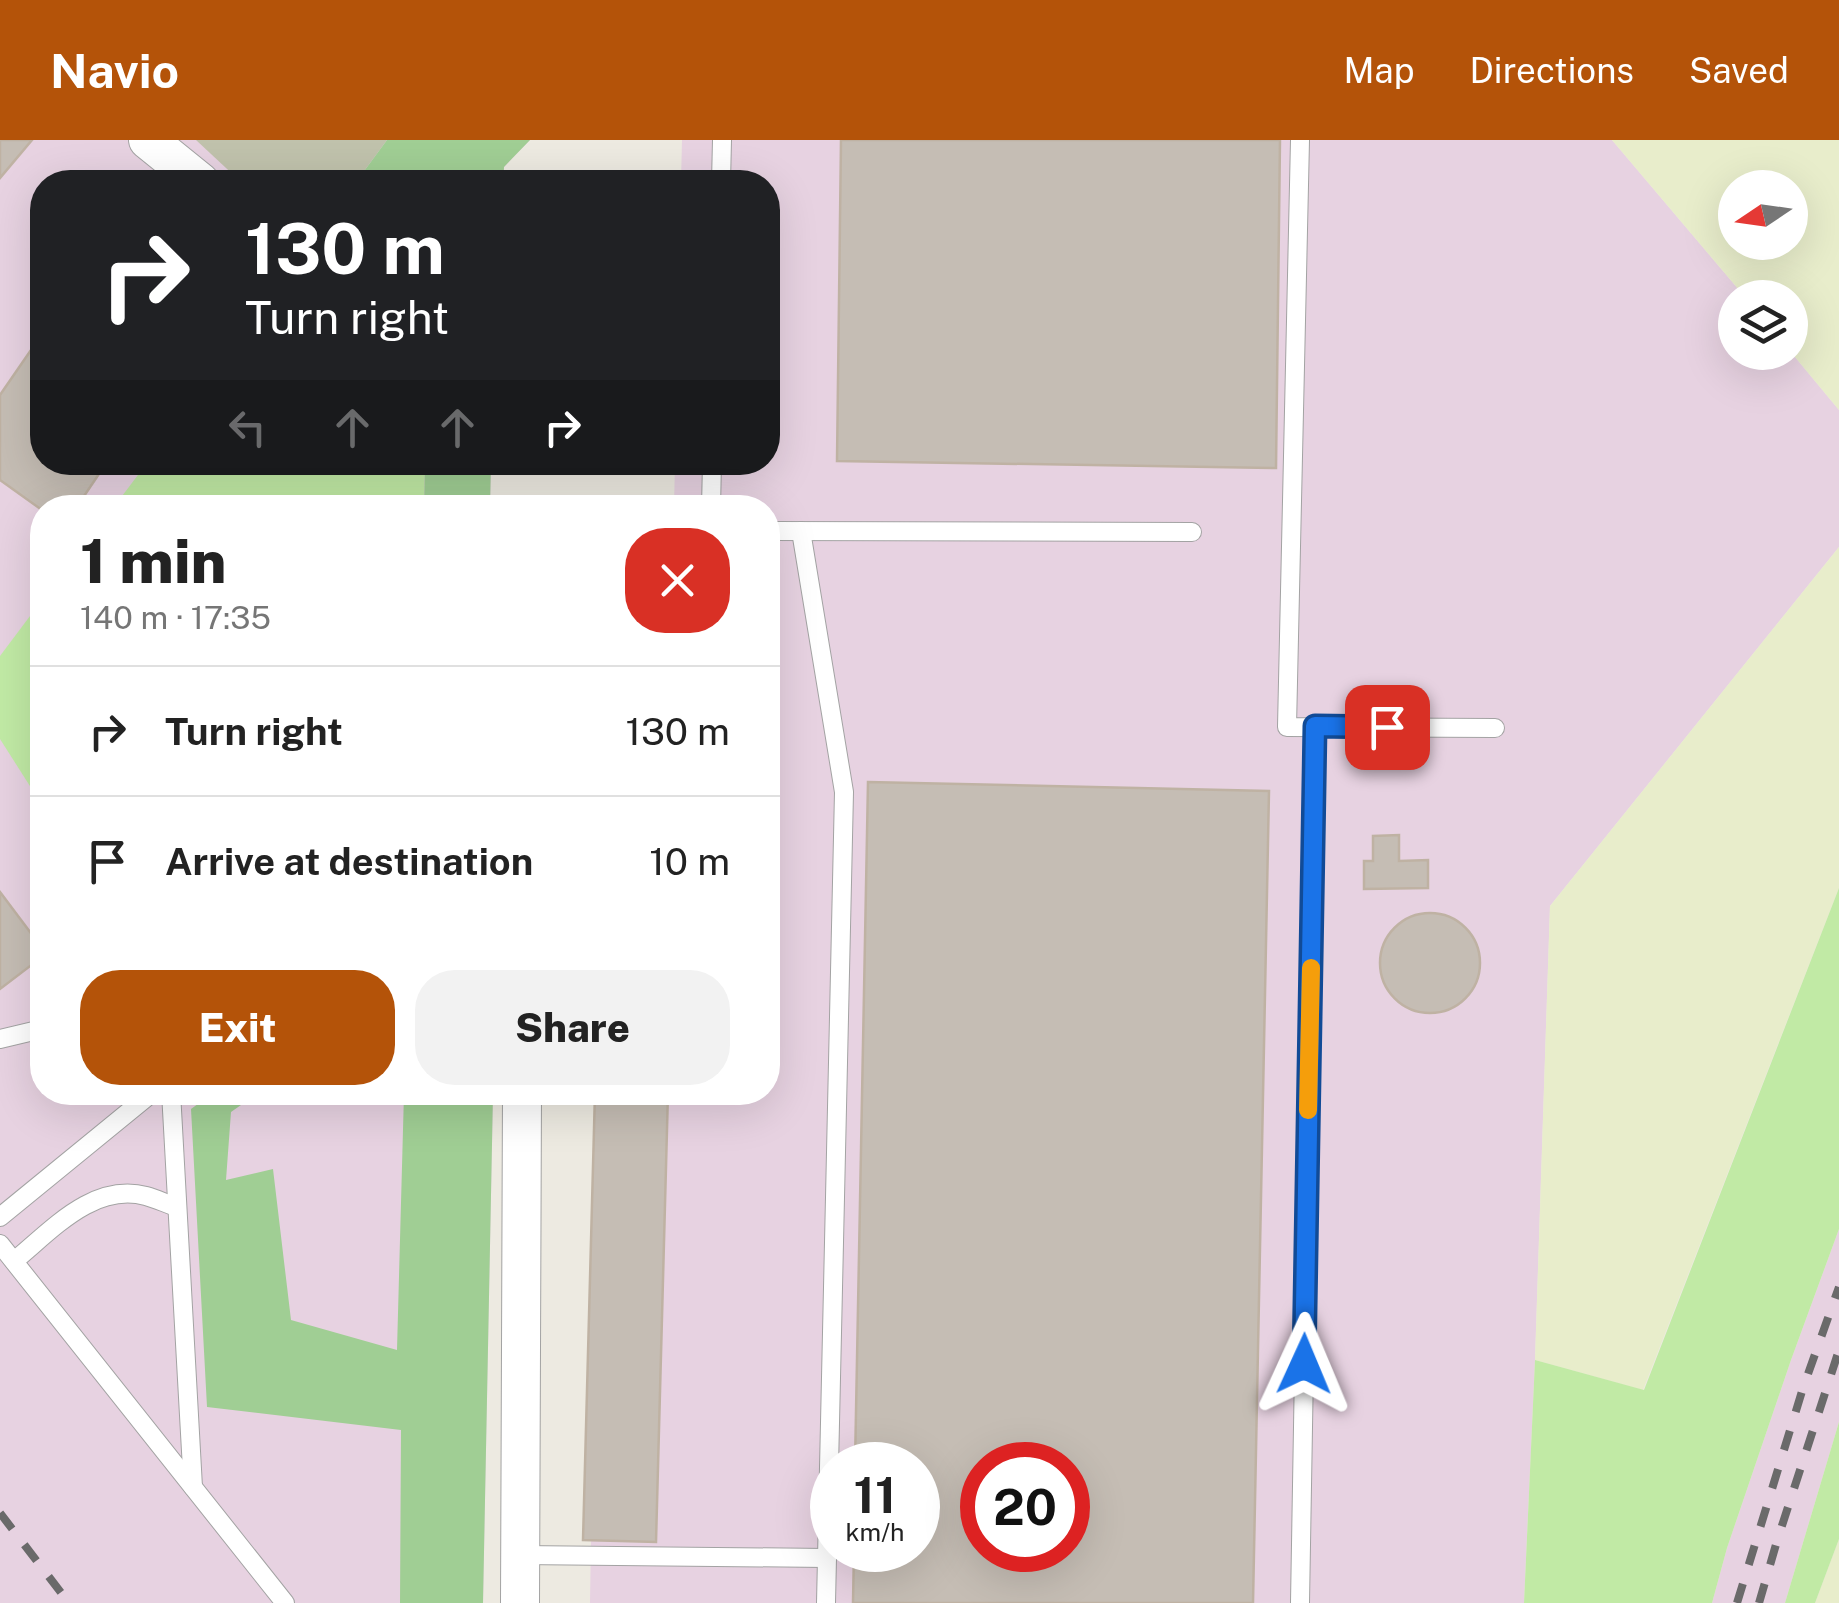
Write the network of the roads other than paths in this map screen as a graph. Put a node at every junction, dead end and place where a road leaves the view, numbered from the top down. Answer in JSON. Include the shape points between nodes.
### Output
{"nodes":[{"id":1,"x":148,"y":140,"type":"edge"},
{"id":2,"x":722,"y":140,"type":"edge"},
{"id":3,"x":1300,"y":140,"type":"edge"},
{"id":4,"x":185,"y":170,"type":"edge"},
{"id":5,"x":721,"y":170,"type":"edge"},
{"id":6,"x":780,"y":531,"type":"edge"},
{"id":7,"x":801,"y":531,"type":"junction"},
{"id":8,"x":1192,"y":532,"type":"dead end"},
{"id":9,"x":1315,"y":726,"type":"junction"},
{"id":10,"x":1495,"y":728,"type":"dead end"},
{"id":11,"x":30,"y":1032,"type":"edge"},
{"id":12,"x":0,"y":1038,"type":"edge"},
{"id":13,"x":137,"y":1105,"type":"edge"},
{"id":14,"x":171,"y":1105,"type":"edge"},
{"id":15,"x":522,"y":1105,"type":"edge"},
{"id":16,"x":177,"y":1207,"type":"junction"},
{"id":17,"x":0,"y":1217,"type":"edge"},
{"id":18,"x":0,"y":1244,"type":"edge"},
{"id":19,"x":14,"y":1262,"type":"junction"},
{"id":20,"x":830,"y":1442,"type":"edge"},
{"id":21,"x":193,"y":1488,"type":"junction"},
{"id":22,"x":520,"y":1555,"type":"junction"},
{"id":23,"x":810,"y":1558,"type":"edge"},
{"id":24,"x":827,"y":1572,"type":"edge"},
{"id":25,"x":285,"y":1603,"type":"edge"},
{"id":26,"x":520,"y":1603,"type":"edge"},
{"id":27,"x":826,"y":1603,"type":"edge"},
{"id":28,"x":1300,"y":1603,"type":"edge"}],
"edges":[{"from":1,"to":4,"type":"street"},
{"from":2,"to":5,"type":"lane"},
{"from":3,"to":9,"type":"lane","via":[[1287,727]]},
{"from":6,"to":7,"type":"lane"},
{"from":7,"to":8,"type":"lane"},
{"from":7,"to":20,"type":"lane","via":[[844,792]]},
{"from":9,"to":10,"type":"lane"},
{"from":9,"to":28,"type":"lane"},
{"from":11,"to":12,"type":"lane"},
{"from":13,"to":17,"type":"lane"},
{"from":14,"to":16,"type":"lane"},
{"from":15,"to":22,"type":"street"},
{"from":16,"to":19,"type":"lane","via":[[144,1195],[102,1198],[79,1207]]},
{"from":16,"to":21,"type":"lane"},
{"from":18,"to":19,"type":"lane"},
{"from":19,"to":21,"type":"lane"},
{"from":21,"to":25,"type":"lane"},
{"from":22,"to":23,"type":"lane"},
{"from":22,"to":26,"type":"street"},
{"from":24,"to":27,"type":"lane"}]}
